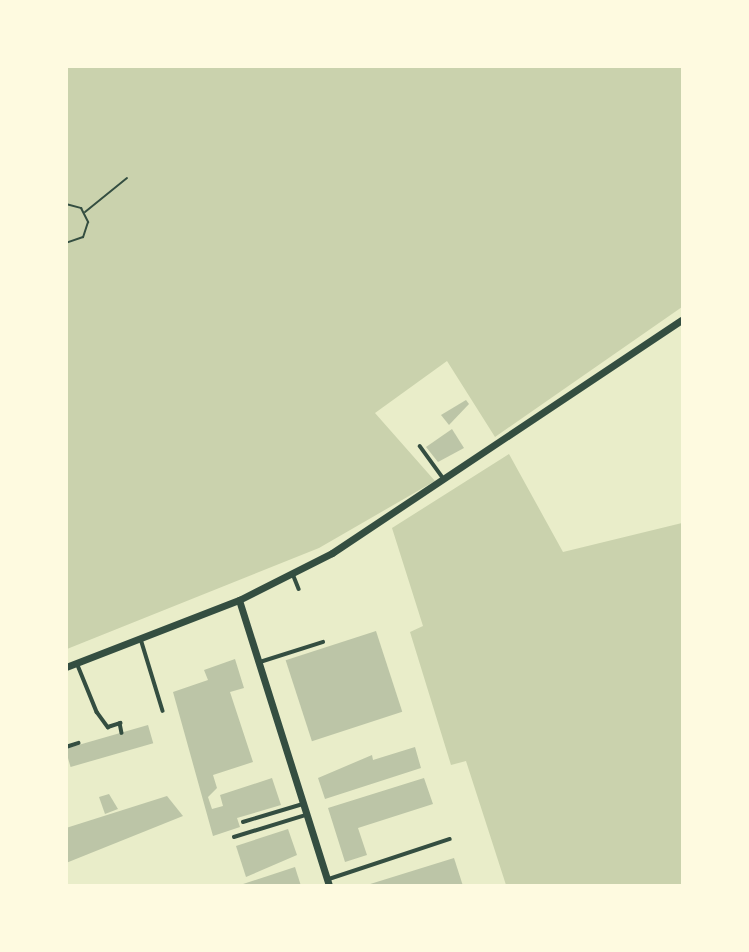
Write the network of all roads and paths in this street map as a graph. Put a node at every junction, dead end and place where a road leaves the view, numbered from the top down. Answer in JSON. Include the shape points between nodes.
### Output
{"nodes":[{"id":1,"x":127,"y":178,"type":"dead end"},
{"id":2,"x":66,"y":204,"type":"edge"},
{"id":3,"x":85,"y":212,"type":"junction"},
{"id":4,"x":66,"y":243,"type":"edge"},
{"id":5,"x":682,"y":320,"type":"edge"},
{"id":6,"x":419,"y":446,"type":"dead end"},
{"id":7,"x":445,"y":482,"type":"junction"},
{"id":8,"x":293,"y":574,"type":"junction"},
{"id":9,"x":299,"y":589,"type":"dead end"},
{"id":10,"x":239,"y":600,"type":"junction"},
{"id":11,"x":141,"y":639,"type":"junction"},
{"id":12,"x":323,"y":642,"type":"dead end"},
{"id":13,"x":77,"y":663,"type":"junction"},
{"id":14,"x":258,"y":663,"type":"junction"},
{"id":15,"x":66,"y":667,"type":"edge"},
{"id":16,"x":163,"y":711,"type":"dead end"},
{"id":17,"x":122,"y":733,"type":"dead end"},
{"id":18,"x":78,"y":743,"type":"dead end"},
{"id":19,"x":66,"y":747,"type":"edge"},
{"id":20,"x":303,"y":804,"type":"junction"},
{"id":21,"x":306,"y":815,"type":"junction"},
{"id":22,"x":243,"y":822,"type":"dead end"},
{"id":23,"x":234,"y":837,"type":"dead end"},
{"id":24,"x":450,"y":839,"type":"dead end"},
{"id":25,"x":328,"y":882,"type":"edge"}],
"edges":[{"from":1,"to":3,"type":"path"},
{"from":2,"to":3,"type":"path"},
{"from":3,"to":4,"type":"path","via":[[86,232]]},
{"from":5,"to":7,"type":"street"},
{"from":6,"to":7,"type":"lane"},
{"from":7,"to":8,"type":"street"},
{"from":8,"to":9,"type":"lane"},
{"from":8,"to":10,"type":"street"},
{"from":10,"to":11,"type":"street"},
{"from":10,"to":14,"type":"street"},
{"from":11,"to":13,"type":"street"},
{"from":11,"to":16,"type":"lane"},
{"from":12,"to":14,"type":"lane"},
{"from":13,"to":15,"type":"street"},
{"from":13,"to":17,"type":"lane","via":[[97,712],[108,727],[120,723]]},
{"from":14,"to":20,"type":"street"},
{"from":18,"to":19,"type":"lane"},
{"from":20,"to":21,"type":"street"},
{"from":20,"to":22,"type":"lane"},
{"from":21,"to":23,"type":"lane"},
{"from":21,"to":25,"type":"street"},
{"from":24,"to":25,"type":"lane"}]}
